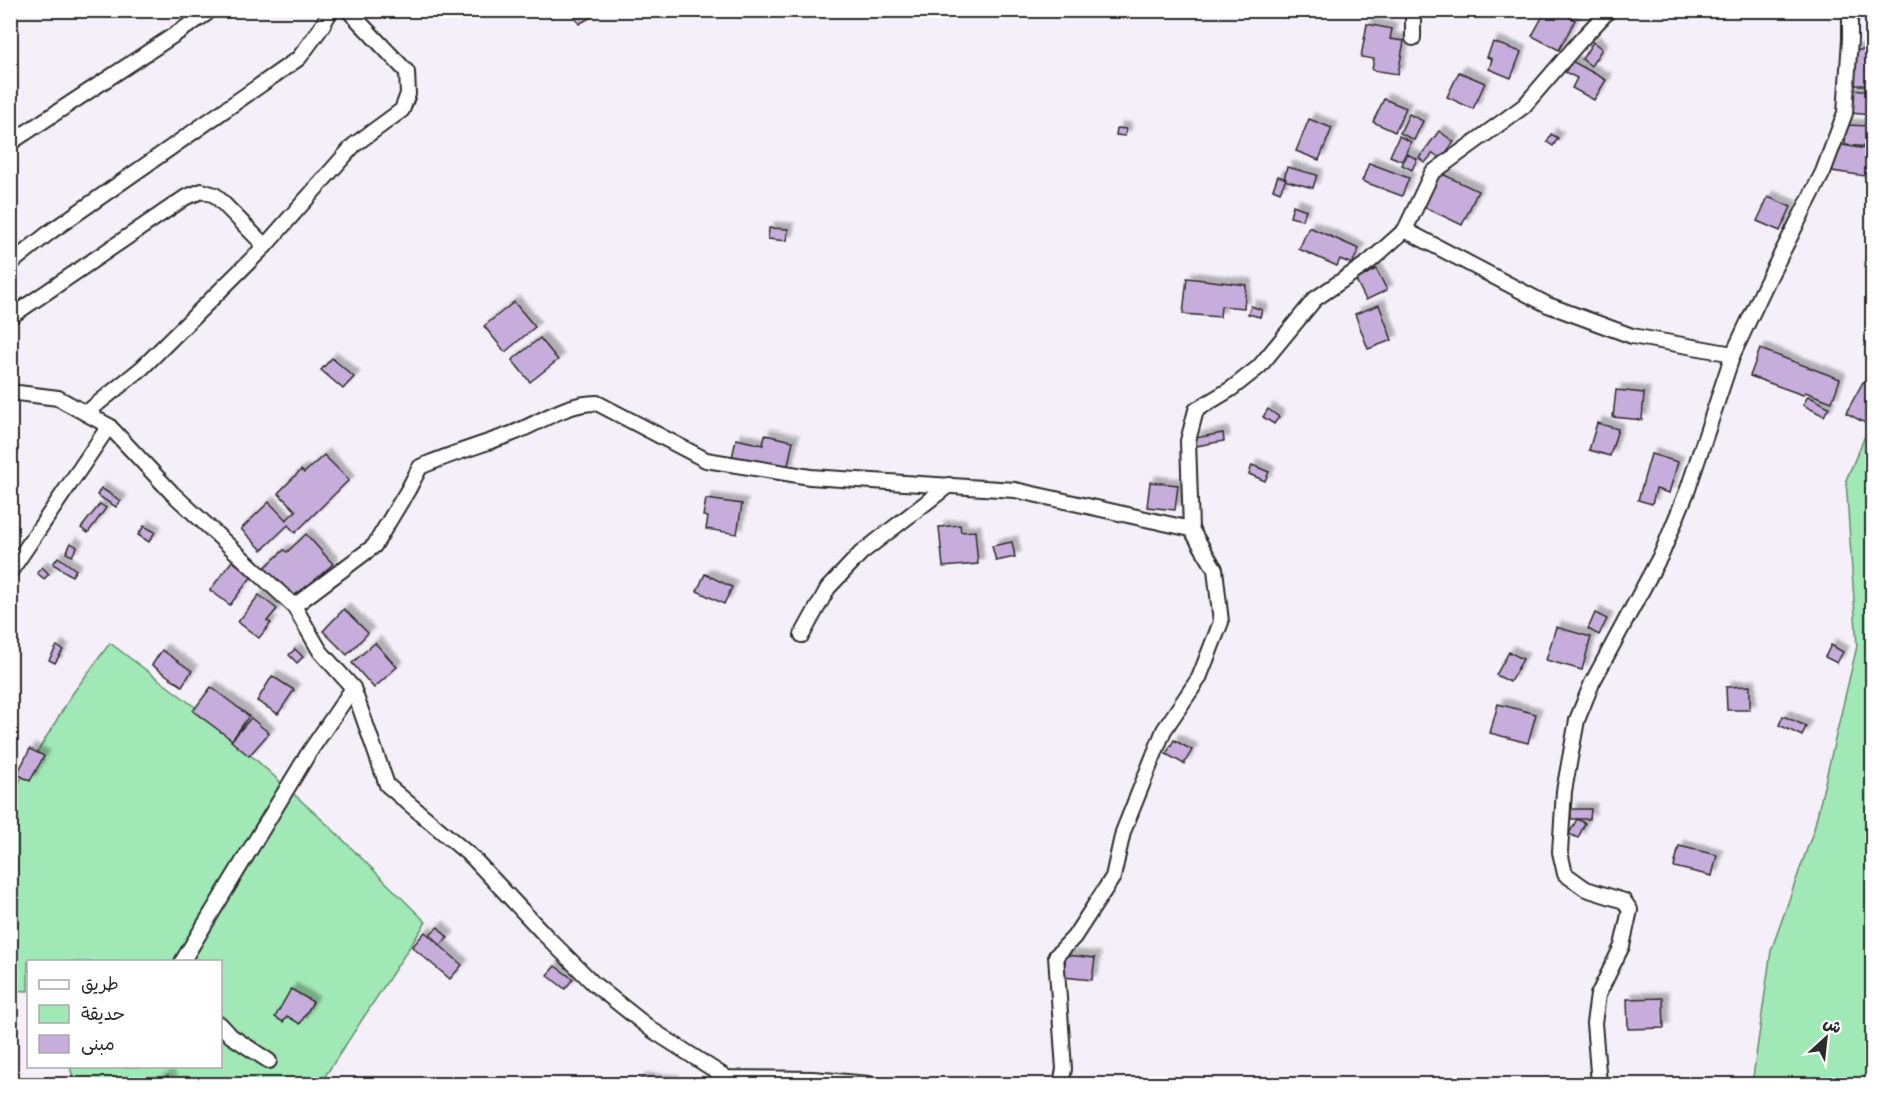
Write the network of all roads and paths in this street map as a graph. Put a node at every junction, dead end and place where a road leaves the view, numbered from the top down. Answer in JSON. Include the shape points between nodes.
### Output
{"nodes":[{"id":1,"x":208,"y":10,"type":"edge"},
{"id":2,"x":331,"y":10,"type":"edge"},
{"id":3,"x":348,"y":10,"type":"edge"},
{"id":4,"x":1413,"y":10,"type":"edge"},
{"id":5,"x":1609,"y":10,"type":"edge"},
{"id":6,"x":1850,"y":10,"type":"edge"},
{"id":7,"x":1413,"y":38,"type":"dead end"},
{"id":8,"x":10,"y":143,"type":"edge"},
{"id":9,"x":1405,"y":231,"type":"junction"},
{"id":10,"x":265,"y":246,"type":"junction"},
{"id":11,"x":10,"y":264,"type":"edge"},
{"id":12,"x":10,"y":317,"type":"edge"},
{"id":13,"x":1733,"y":354,"type":"junction"},
{"id":14,"x":10,"y":392,"type":"edge"},
{"id":15,"x":86,"y":413,"type":"junction"},
{"id":16,"x":109,"y":426,"type":"junction"},
{"id":17,"x":949,"y":485,"type":"junction"},
{"id":18,"x":1191,"y":529,"type":"junction"},
{"id":19,"x":10,"y":572,"type":"edge"},
{"id":20,"x":294,"y":606,"type":"junction"},
{"id":21,"x":802,"y":635,"type":"dead end"},
{"id":22,"x":353,"y":688,"type":"junction"},
{"id":23,"x":183,"y":960,"type":"edge"},
{"id":24,"x":222,"y":1026,"type":"edge"},
{"id":25,"x":269,"y":1060,"type":"dead end"},
{"id":26,"x":869,"y":1084,"type":"edge"},
{"id":27,"x":1061,"y":1084,"type":"edge"},
{"id":28,"x":1599,"y":1084,"type":"edge"}],
"edges":[{"from":1,"to":8,"type":"street"},
{"from":2,"to":11,"type":"street","via":[[299,58]]},
{"from":3,"to":10,"type":"street","via":[[407,72],[408,94],[402,110],[354,146]]},
{"from":4,"to":7,"type":"street"},
{"from":5,"to":9,"type":"street","via":[[1524,106],[1432,173]]},
{"from":6,"to":13,"type":"street","via":[[1845,113],[1823,172]]},
{"from":9,"to":13,"type":"street","via":[[1548,305],[1632,336]]},
{"from":9,"to":18,"type":"street","via":[[1370,262],[1315,299],[1260,367],[1196,410],[1188,441]]},
{"from":10,"to":12,"type":"street","via":[[215,195],[202,190]]},
{"from":10,"to":15,"type":"street","via":[[142,369]]},
{"from":13,"to":28,"type":"street","via":[[1662,553],[1576,720],[1564,790],[1560,852],[1565,874],[1586,889],[1624,901],[1630,910],[1622,946],[1598,995],[1594,1023]]},
{"from":14,"to":15,"type":"street","via":[[58,398]]},
{"from":15,"to":16,"type":"street"},
{"from":16,"to":19,"type":"street"},
{"from":16,"to":20,"type":"street","via":[[172,493]]},
{"from":17,"to":18,"type":"street","via":[[1015,490]]},
{"from":17,"to":20,"type":"street","via":[[810,477],[706,460],[597,403],[582,403],[420,466],[374,546]]},
{"from":17,"to":21,"type":"street","via":[[861,553],[828,588]]},
{"from":18,"to":27,"type":"street","via":[[1215,569],[1221,622],[1199,678],[1164,730],[1123,832],[1113,877],[1074,937],[1056,956],[1064,1069]]},
{"from":20,"to":22,"type":"street","via":[[320,651]]},
{"from":22,"to":23,"type":"street","via":[[308,754]]},
{"from":22,"to":26,"type":"street","via":[[387,785],[473,858],[594,984],[652,1030],[727,1078]]},
{"from":24,"to":25,"type":"street"}]}
